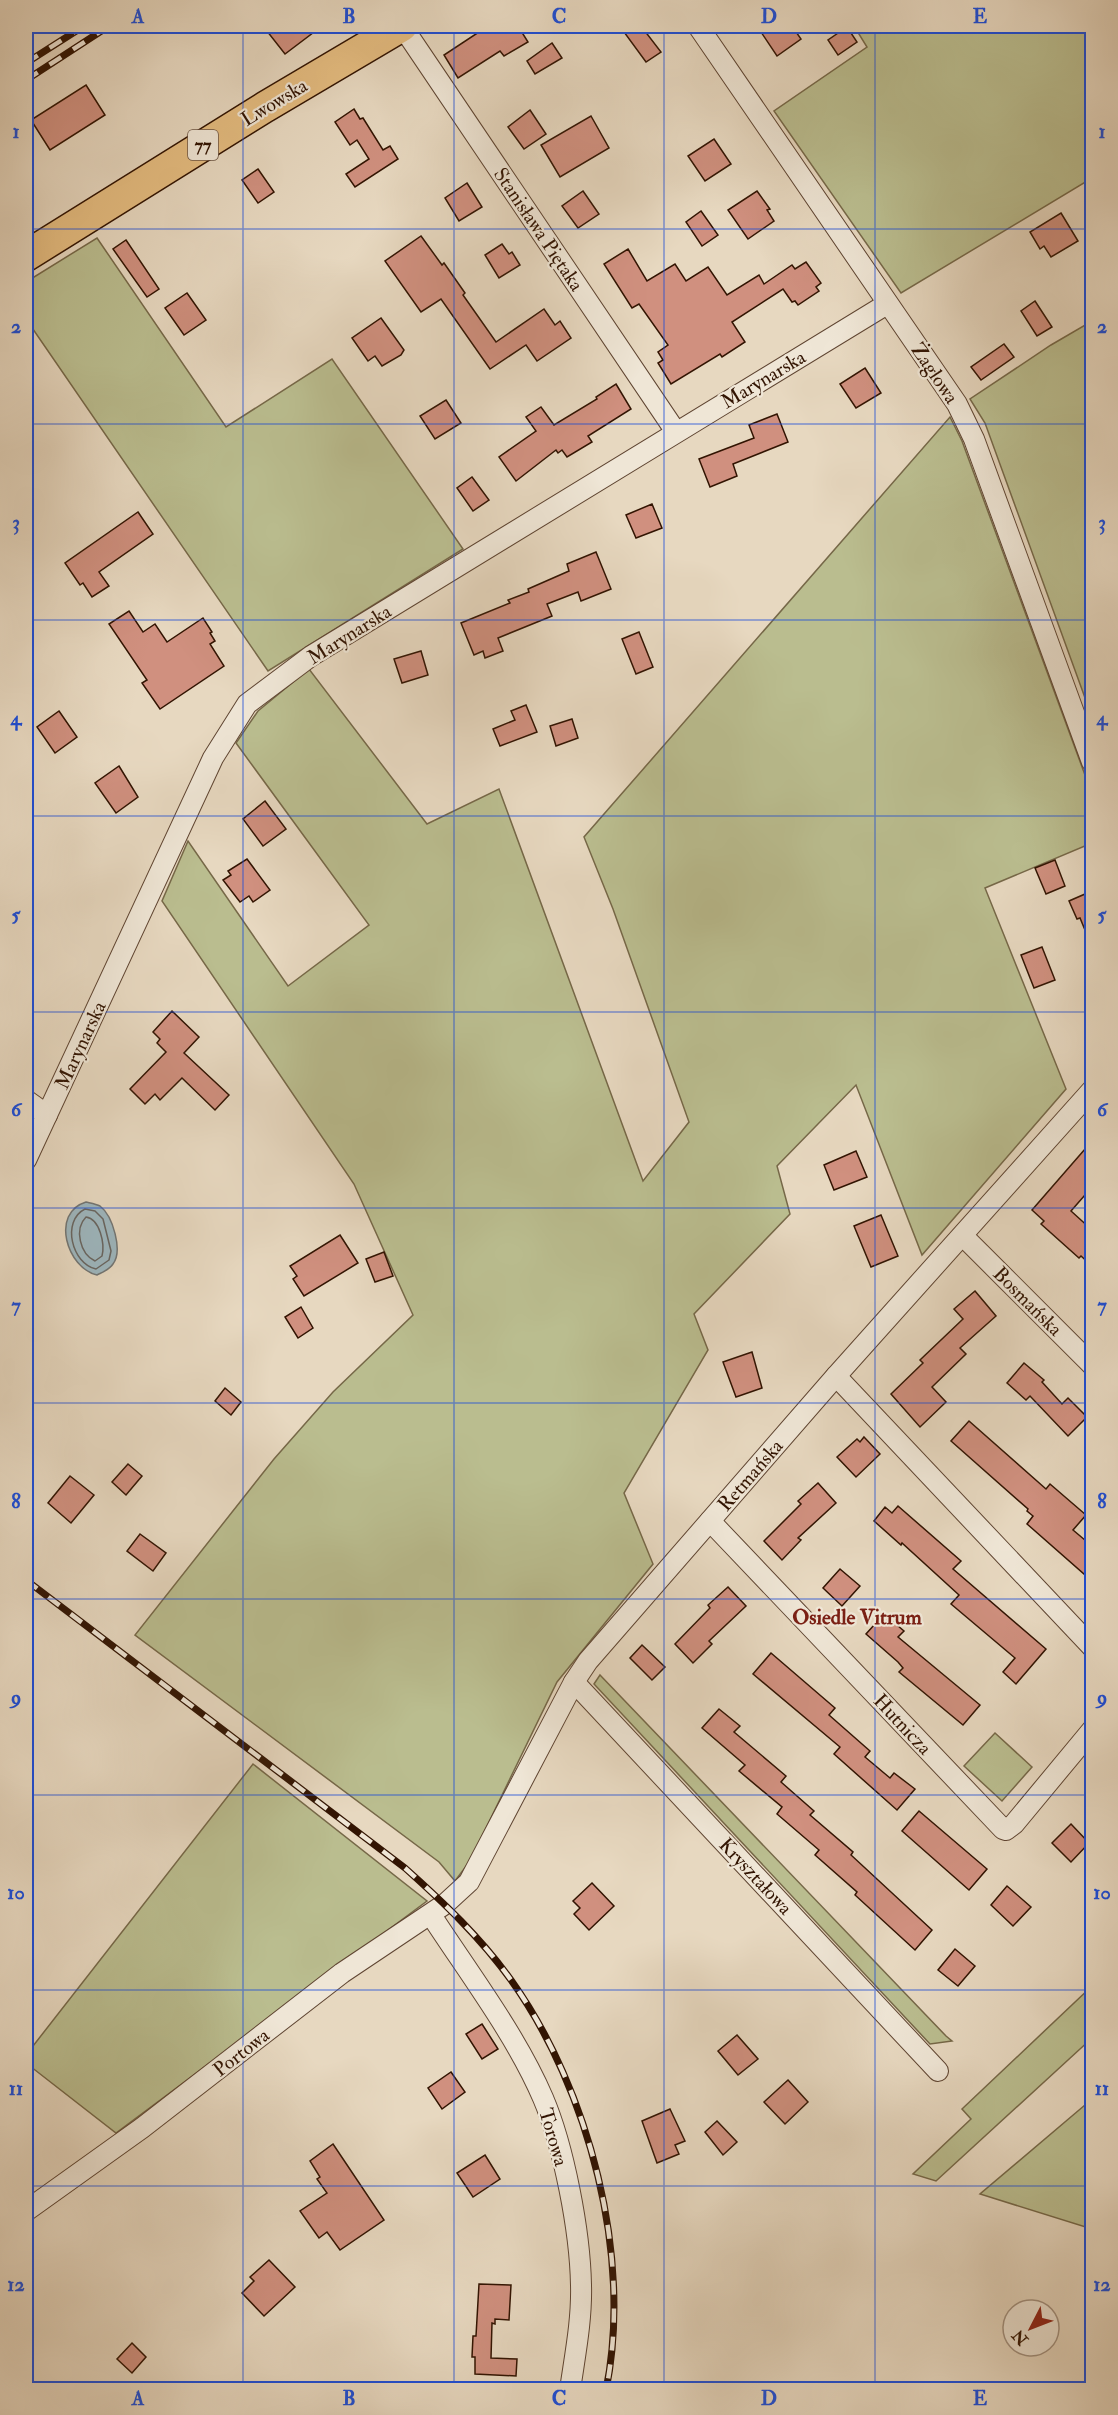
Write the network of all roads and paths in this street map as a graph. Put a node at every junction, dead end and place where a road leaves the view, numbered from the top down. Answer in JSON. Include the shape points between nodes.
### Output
{"nodes":[{"id":1,"x":402,"y":26,"type":"edge"},
{"id":2,"x":698,"y":26,"type":"edge"},
{"id":3,"x":26,"y":256,"type":"edge"},
{"id":4,"x":887,"y":304,"type":"junction"},
{"id":5,"x":676,"y":432,"type":"junction"},
{"id":6,"x":1092,"y":762,"type":"edge"},
{"id":7,"x":1092,"y":1090,"type":"edge"},
{"id":8,"x":26,"y":1100,"type":"edge"},
{"id":9,"x":47,"y":1115,"type":"junction"},
{"id":10,"x":26,"y":1160,"type":"edge"},
{"id":11,"x":963,"y":1236,"type":"junction"},
{"id":12,"x":1092,"y":1365,"type":"edge"},
{"id":13,"x":836,"y":1376,"type":"junction"},
{"id":14,"x":710,"y":1521,"type":"junction"},
{"id":15,"x":1092,"y":1647,"type":"edge"},
{"id":16,"x":574,"y":1682,"type":"junction"},
{"id":17,"x":1092,"y":1730,"type":"edge"},
{"id":18,"x":457,"y":1894,"type":"joint"},
{"id":19,"x":431,"y":1915,"type":"junction"},
{"id":20,"x":938,"y":2071,"type":"dead end"},
{"id":21,"x":26,"y":2211,"type":"edge"},
{"id":22,"x":570,"y":2390,"type":"edge"}],
"edges":[{"from":1,"to":3,"type":"main road","name":"Lwowska","number":"77"},
{"from":1,"to":5,"type":"street","name":"Stanisława Piętaka"},
{"from":2,"to":4,"type":"street","name":"Żaglowa"},
{"from":4,"to":5,"type":"street","name":"Marynarska"},
{"from":4,"to":6,"type":"street","name":"Żaglowa","via":[[957,404],[974,439]]},
{"from":5,"to":9,"type":"street","name":"Marynarska","via":[[311,656],[247,704],[213,758]]},
{"from":7,"to":11,"type":"street","name":"Retmańska"},
{"from":8,"to":9,"type":"street"},
{"from":9,"to":10,"type":"street","name":"Marynarska"},
{"from":11,"to":12,"type":"street","name":"Bosmańska"},
{"from":11,"to":13,"type":"street","name":"Retmańska"},
{"from":13,"to":14,"type":"street","name":"Retmańska"},
{"from":13,"to":15,"type":"street"},
{"from":14,"to":16,"type":"street","name":"Retmańska"},
{"from":14,"to":17,"type":"street","name":"Hutnicza","via":[[1003,1829],[1014,1824]]},
{"from":16,"to":18,"type":"street","name":"Retmańska","via":[[477,1870]]},
{"from":16,"to":20,"type":"street","name":"Kryształowa"},
{"from":18,"to":19,"type":"street","name":"Portowa"},
{"from":19,"to":21,"type":"street","name":"Portowa","via":[[342,1973],[142,2128]]},
{"from":19,"to":22,"type":"street","name":"Torowa","via":[[525,2062],[556,2135],[581,2276]]}]}
